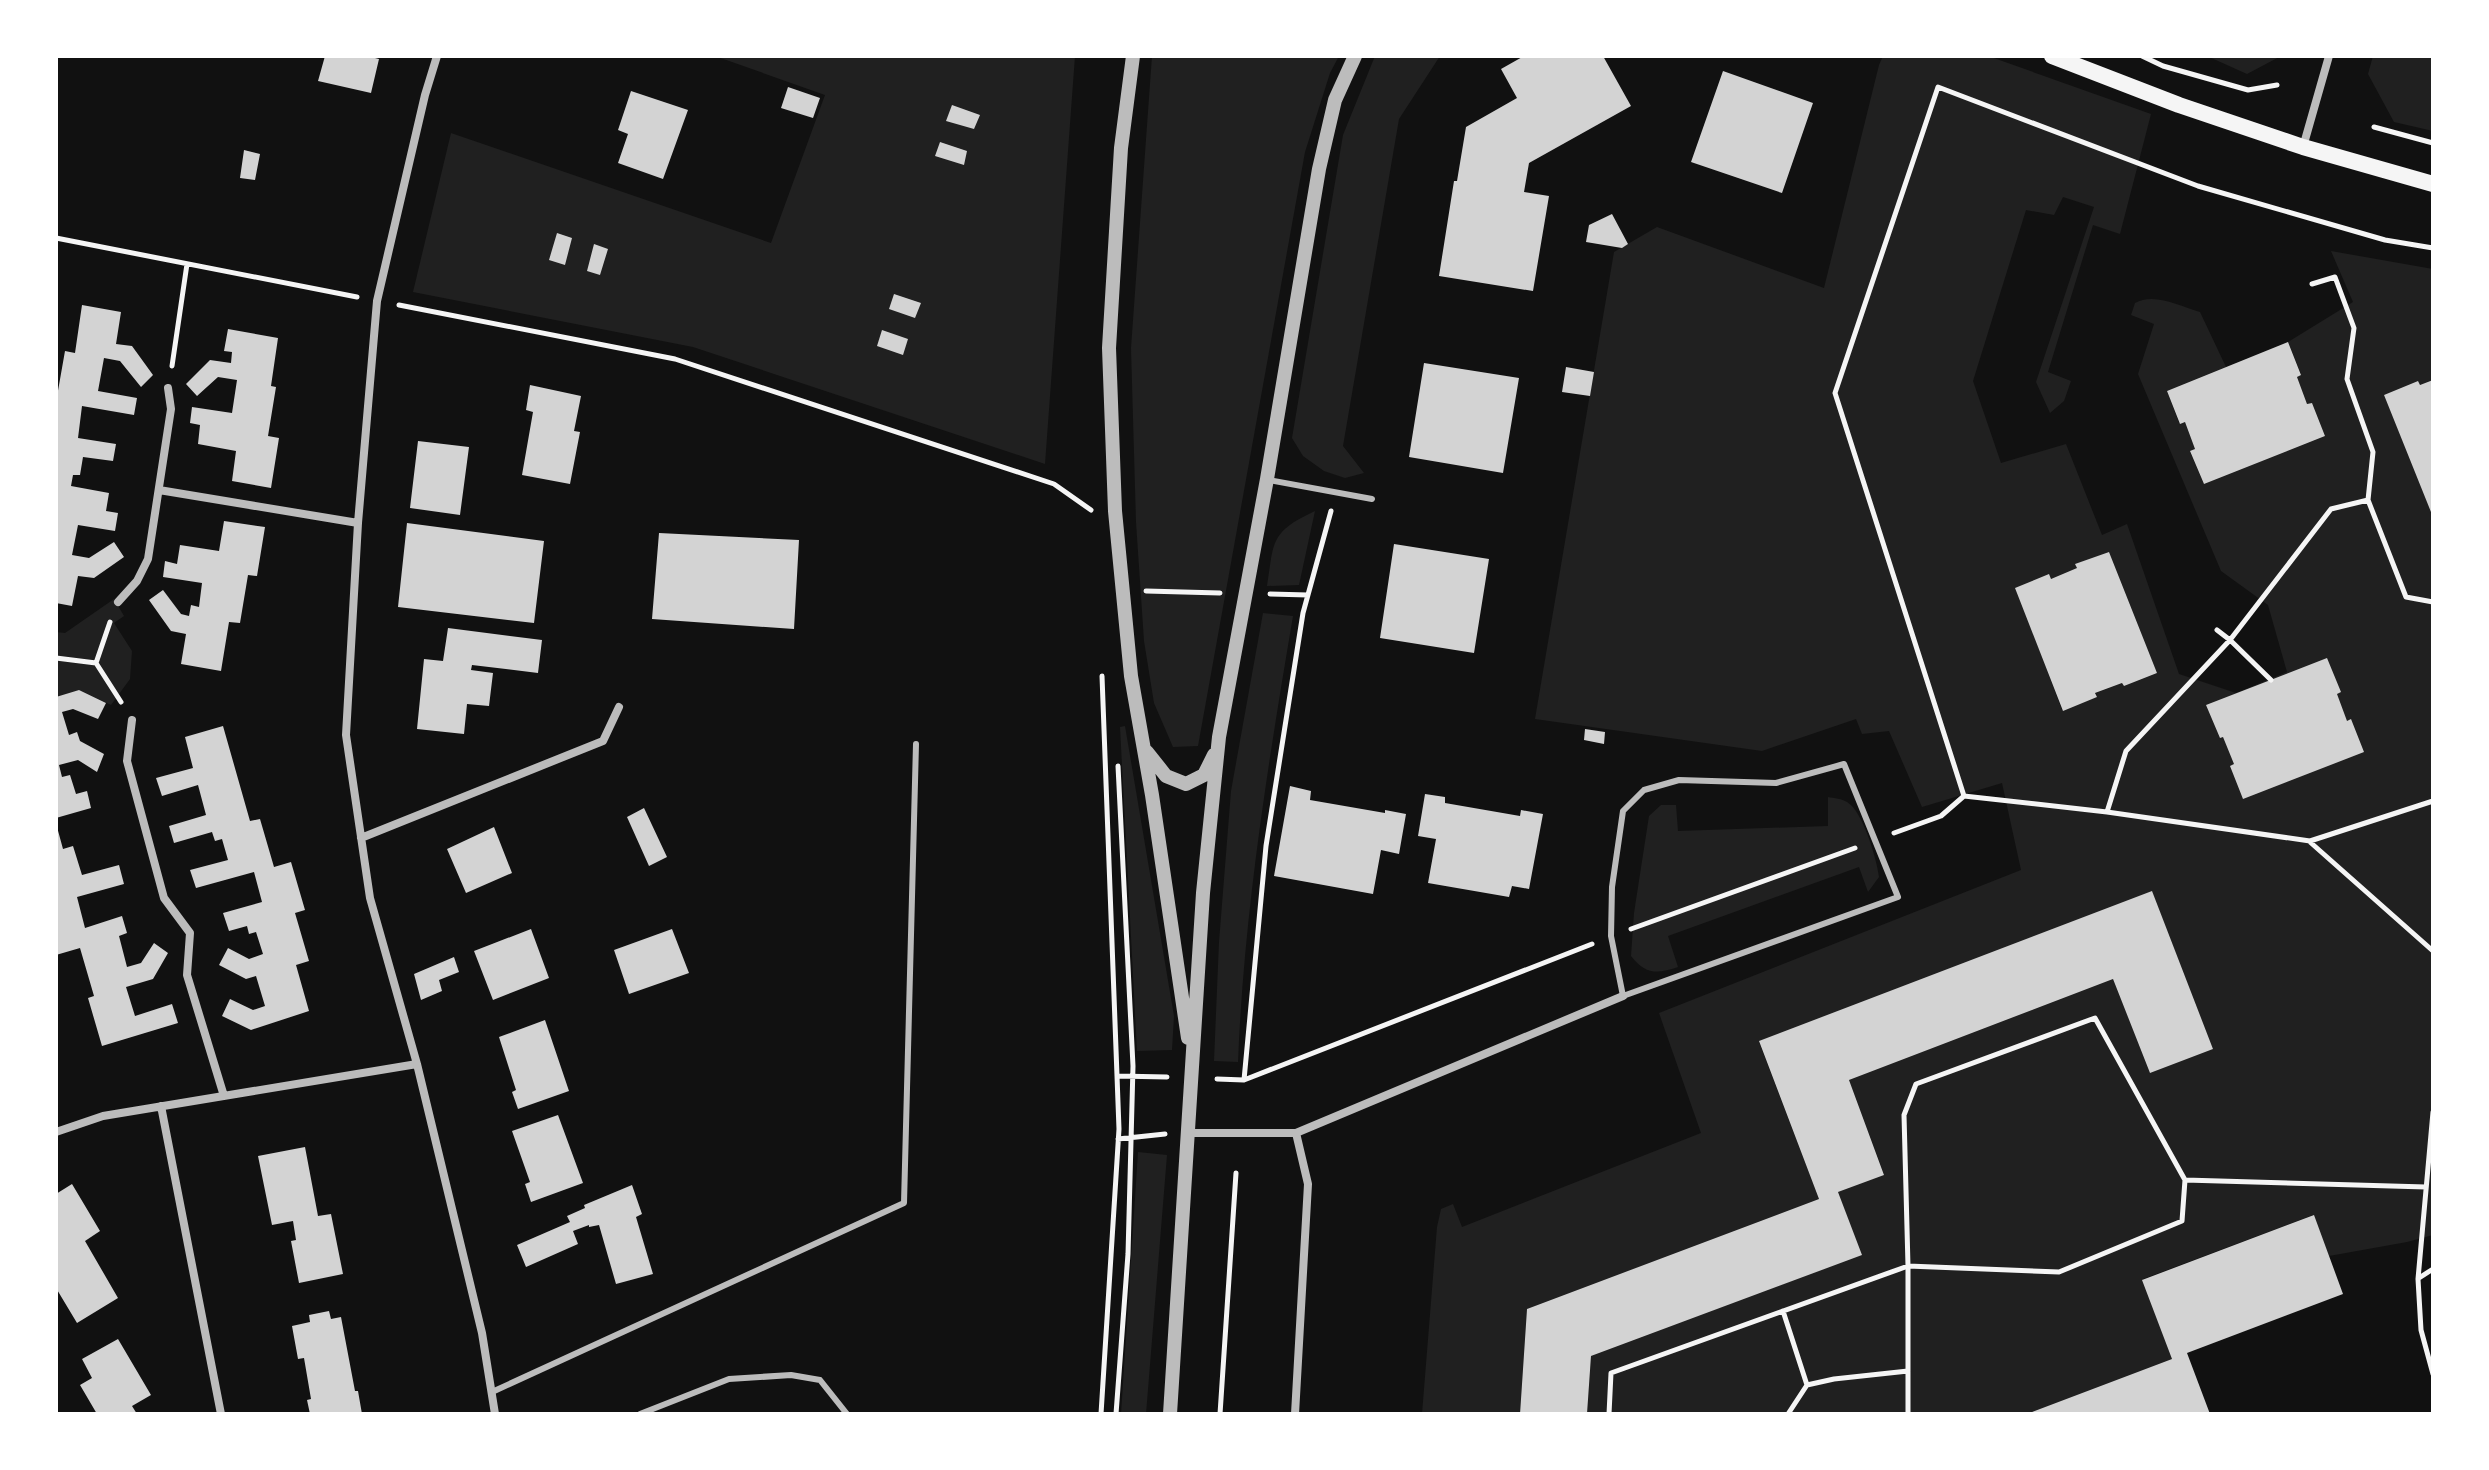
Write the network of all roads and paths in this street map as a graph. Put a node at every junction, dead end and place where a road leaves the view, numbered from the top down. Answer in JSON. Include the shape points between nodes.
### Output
{"nodes":[{"id":1,"x":437,"y":56,"type":"edge"},
{"id":2,"x":1133,"y":56,"type":"edge"},
{"id":3,"x":1355,"y":56,"type":"edge"},
{"id":4,"x":2052,"y":56,"type":"edge"},
{"id":5,"x":2142,"y":56,"type":"edge"},
{"id":6,"x":2329,"y":56,"type":"edge"},
{"id":7,"x":2277,"y":85,"type":"dead end"},
{"id":8,"x":2374,"y":127,"type":"dead end"},
{"id":9,"x":2433,"y":143,"type":"edge"},
{"id":10,"x":2303,"y":147,"type":"junction"},
{"id":11,"x":2433,"y":184,"type":"edge"},
{"id":12,"x":56,"y":238,"type":"edge"},
{"id":13,"x":2433,"y":248,"type":"edge"},
{"id":14,"x":187,"y":264,"type":"junction"},
{"id":15,"x":2312,"y":284,"type":"dead end"},
{"id":16,"x":377,"y":301,"type":"junction"},
{"id":17,"x":168,"y":388,"type":"joint"},
{"id":18,"x":1267,"y":479,"type":"junction"},
{"id":19,"x":159,"y":490,"type":"junction"},
{"id":20,"x":1335,"y":492,"type":"junction"},
{"id":21,"x":1372,"y":499,"type":"dead end"},
{"id":22,"x":2368,"y":500,"type":"junction"},
{"id":23,"x":1115,"y":511,"type":"junction"},
{"id":24,"x":358,"y":523,"type":"junction"},
{"id":25,"x":1123,"y":591,"type":"junction"},
{"id":26,"x":1246,"y":593,"type":"junction"},
{"id":27,"x":1308,"y":595,"type":"junction"},
{"id":28,"x":118,"y":602,"type":"joint"},
{"id":29,"x":2433,"y":602,"type":"edge"},
{"id":30,"x":2217,"y":630,"type":"dead end"},
{"id":31,"x":2230,"y":640,"type":"junction"},
{"id":32,"x":56,"y":658,"type":"edge"},
{"id":33,"x":96,"y":663,"type":"junction"},
{"id":34,"x":1102,"y":663,"type":"dead end"},
{"id":35,"x":2271,"y":680,"type":"dead end"},
{"id":36,"x":619,"y":707,"type":"dead end"},
{"id":37,"x":132,"y":720,"type":"joint"},
{"id":38,"x":916,"y":744,"type":"dead end"},
{"id":39,"x":1144,"y":748,"type":"junction"},
{"id":40,"x":1218,"y":748,"type":"junction"},
{"id":41,"x":1117,"y":757,"type":"dead end"},
{"id":42,"x":1964,"y":796,"type":"junction"},
{"id":43,"x":2433,"y":801,"type":"edge"},
{"id":44,"x":2107,"y":812,"type":"junction"},
{"id":45,"x":361,"y":838,"type":"junction"},
{"id":46,"x":1875,"y":840,"type":"junction"},
{"id":47,"x":2310,"y":841,"type":"junction"},
{"id":48,"x":1611,"y":936,"type":"junction"},
{"id":49,"x":2433,"y":947,"type":"edge"},
{"id":50,"x":1623,"y":996,"type":"junction"},
{"id":51,"x":417,"y":1064,"type":"junction"},
{"id":52,"x":1193,"y":1070,"type":"junction"},
{"id":53,"x":224,"y":1096,"type":"junction"},
{"id":54,"x":161,"y":1106,"type":"junction"},
{"id":55,"x":2433,"y":1112,"type":"edge"},
{"id":56,"x":56,"y":1132,"type":"edge"},
{"id":57,"x":1189,"y":1133,"type":"junction"},
{"id":58,"x":1296,"y":1133,"type":"junction"},
{"id":59,"x":1132,"y":1137,"type":"junction"},
{"id":60,"x":1118,"y":1139,"type":"junction"},
{"id":61,"x":1236,"y":1173,"type":"dead end"},
{"id":62,"x":2185,"y":1180,"type":"junction"},
{"id":63,"x":2426,"y":1187,"type":"junction"},
{"id":64,"x":1908,"y":1266,"type":"junction"},
{"id":65,"x":2433,"y":1269,"type":"edge"},
{"id":66,"x":2418,"y":1279,"type":"junction"},
{"id":67,"x":1783,"y":1311,"type":"junction"},
{"id":68,"x":1908,"y":1371,"type":"junction"},
{"id":69,"x":2433,"y":1374,"type":"edge"},
{"id":70,"x":1807,"y":1385,"type":"junction"},
{"id":71,"x":492,"y":1392,"type":"junction"},
{"id":72,"x":221,"y":1414,"type":"edge"},
{"id":73,"x":495,"y":1414,"type":"edge"},
{"id":74,"x":640,"y":1414,"type":"edge"},
{"id":75,"x":847,"y":1414,"type":"edge"},
{"id":76,"x":1101,"y":1414,"type":"edge"},
{"id":77,"x":1116,"y":1414,"type":"edge"},
{"id":78,"x":1170,"y":1414,"type":"edge"},
{"id":79,"x":1220,"y":1414,"type":"edge"},
{"id":80,"x":1295,"y":1414,"type":"edge"},
{"id":81,"x":1609,"y":1414,"type":"edge"},
{"id":82,"x":1788,"y":1414,"type":"edge"},
{"id":83,"x":1908,"y":1414,"type":"edge"}],
"edges":[{"from":1,"to":16,"type":"street"},
{"from":2,"to":23,"type":"street","via":[[1121,148],[1109,348]]},
{"from":3,"to":18,"type":"street","via":[[1335,100],[1319,169]]},
{"from":4,"to":10,"type":"main road"},
{"from":5,"to":7,"type":"path","via":[[2248,90]]},
{"from":6,"to":10,"type":"street"},
{"from":8,"to":9,"type":"path"},
{"from":10,"to":11,"type":"main road"},
{"from":12,"to":14,"type":"path"},
{"from":13,"to":42,"type":"path","via":[[2385,240],[2198,186],[1938,87],[1835,393]]},
{"from":14,"to":16,"type":"path"},
{"from":14,"to":17,"type":"path"},
{"from":15,"to":22,"type":"path","via":[[2335,277],[2354,328],[2347,379],[2373,452]]},
{"from":16,"to":23,"type":"path","via":[[675,359],[1054,484],[1105,519]]},
{"from":16,"to":24,"type":"street"},
{"from":17,"to":19,"type":"street","via":[[171,409]]},
{"from":18,"to":20,"type":"lane"},
{"from":18,"to":26,"type":"street"},
{"from":19,"to":24,"type":"street"},
{"from":19,"to":28,"type":"street","via":[[148,559]]},
{"from":20,"to":21,"type":"lane"},
{"from":20,"to":27,"type":"path"},
{"from":22,"to":29,"type":"path","via":[[2406,597]]},
{"from":22,"to":31,"type":"path","via":[[2331,509]]},
{"from":23,"to":25,"type":"street"},
{"from":24,"to":45,"type":"street","via":[[346,735]]},
{"from":25,"to":26,"type":"path"},
{"from":25,"to":39,"type":"street"},
{"from":26,"to":27,"type":"path"},
{"from":26,"to":40,"type":"street"},
{"from":27,"to":48,"type":"path","via":[[1266,846],[1244,1080]]},
{"from":28,"to":33,"type":"path"},
{"from":30,"to":31,"type":"path"},
{"from":31,"to":35,"type":"path"},
{"from":31,"to":44,"type":"path","via":[[2126,751]]},
{"from":32,"to":33,"type":"path"},
{"from":33,"to":37,"type":"path"},
{"from":34,"to":60,"type":"path"},
{"from":36,"to":45,"type":"street","via":[[603,741]]},
{"from":37,"to":53,"type":"street","via":[[127,761],[164,898],[190,933],[187,975]]},
{"from":38,"to":71,"type":"lane","via":[[904,1203]]},
{"from":39,"to":40,"type":"street","via":[[1166,776],[1186,784],[1204,775]]},
{"from":39,"to":52,"type":"street"},
{"from":40,"to":52,"type":"street"},
{"from":41,"to":59,"type":"path"},
{"from":42,"to":44,"type":"path"},
{"from":42,"to":46,"type":"path","via":[[1941,816]]},
{"from":43,"to":47,"type":"path"},
{"from":44,"to":47,"type":"path"},
{"from":45,"to":51,"type":"street","via":[[370,898]]},
{"from":46,"to":48,"type":"path"},
{"from":46,"to":48,"type":"lane","via":[[1844,764],[1776,783],[1679,780],[1644,790],[1623,811]]},
{"from":46,"to":50,"type":"lane","via":[[1898,897]]},
{"from":47,"to":49,"type":"path"},
{"from":48,"to":50,"type":"lane"},
{"from":50,"to":58,"type":"street"},
{"from":51,"to":53,"type":"street"},
{"from":51,"to":71,"type":"street"},
{"from":52,"to":57,"type":"street"},
{"from":53,"to":54,"type":"street"},
{"from":54,"to":56,"type":"street","via":[[103,1116]]},
{"from":54,"to":72,"type":"street"},
{"from":55,"to":63,"type":"path"},
{"from":57,"to":58,"type":"street"},
{"from":57,"to":59,"type":"path"},
{"from":57,"to":78,"type":"street"},
{"from":58,"to":80,"type":"street","via":[[1308,1184]]},
{"from":59,"to":60,"type":"path"},
{"from":59,"to":77,"type":"path"},
{"from":60,"to":76,"type":"path"},
{"from":61,"to":79,"type":"path"},
{"from":62,"to":63,"type":"path"},
{"from":62,"to":64,"type":"path","via":[[2182,1221],[2059,1272]]},
{"from":62,"to":64,"type":"path","via":[[2095,1018],[1916,1084],[1904,1115]]},
{"from":63,"to":66,"type":"path"},
{"from":64,"to":67,"type":"path"},
{"from":64,"to":68,"type":"path"},
{"from":65,"to":66,"type":"path"},
{"from":66,"to":69,"type":"path","via":[[2421,1330]]},
{"from":67,"to":70,"type":"path"},
{"from":67,"to":81,"type":"path","via":[[1611,1373]]},
{"from":68,"to":70,"type":"path"},
{"from":68,"to":83,"type":"path"},
{"from":70,"to":82,"type":"path"},
{"from":71,"to":73,"type":"street"},
{"from":74,"to":75,"type":"lane","via":[[729,1379],[791,1375],[820,1380]]}]}
